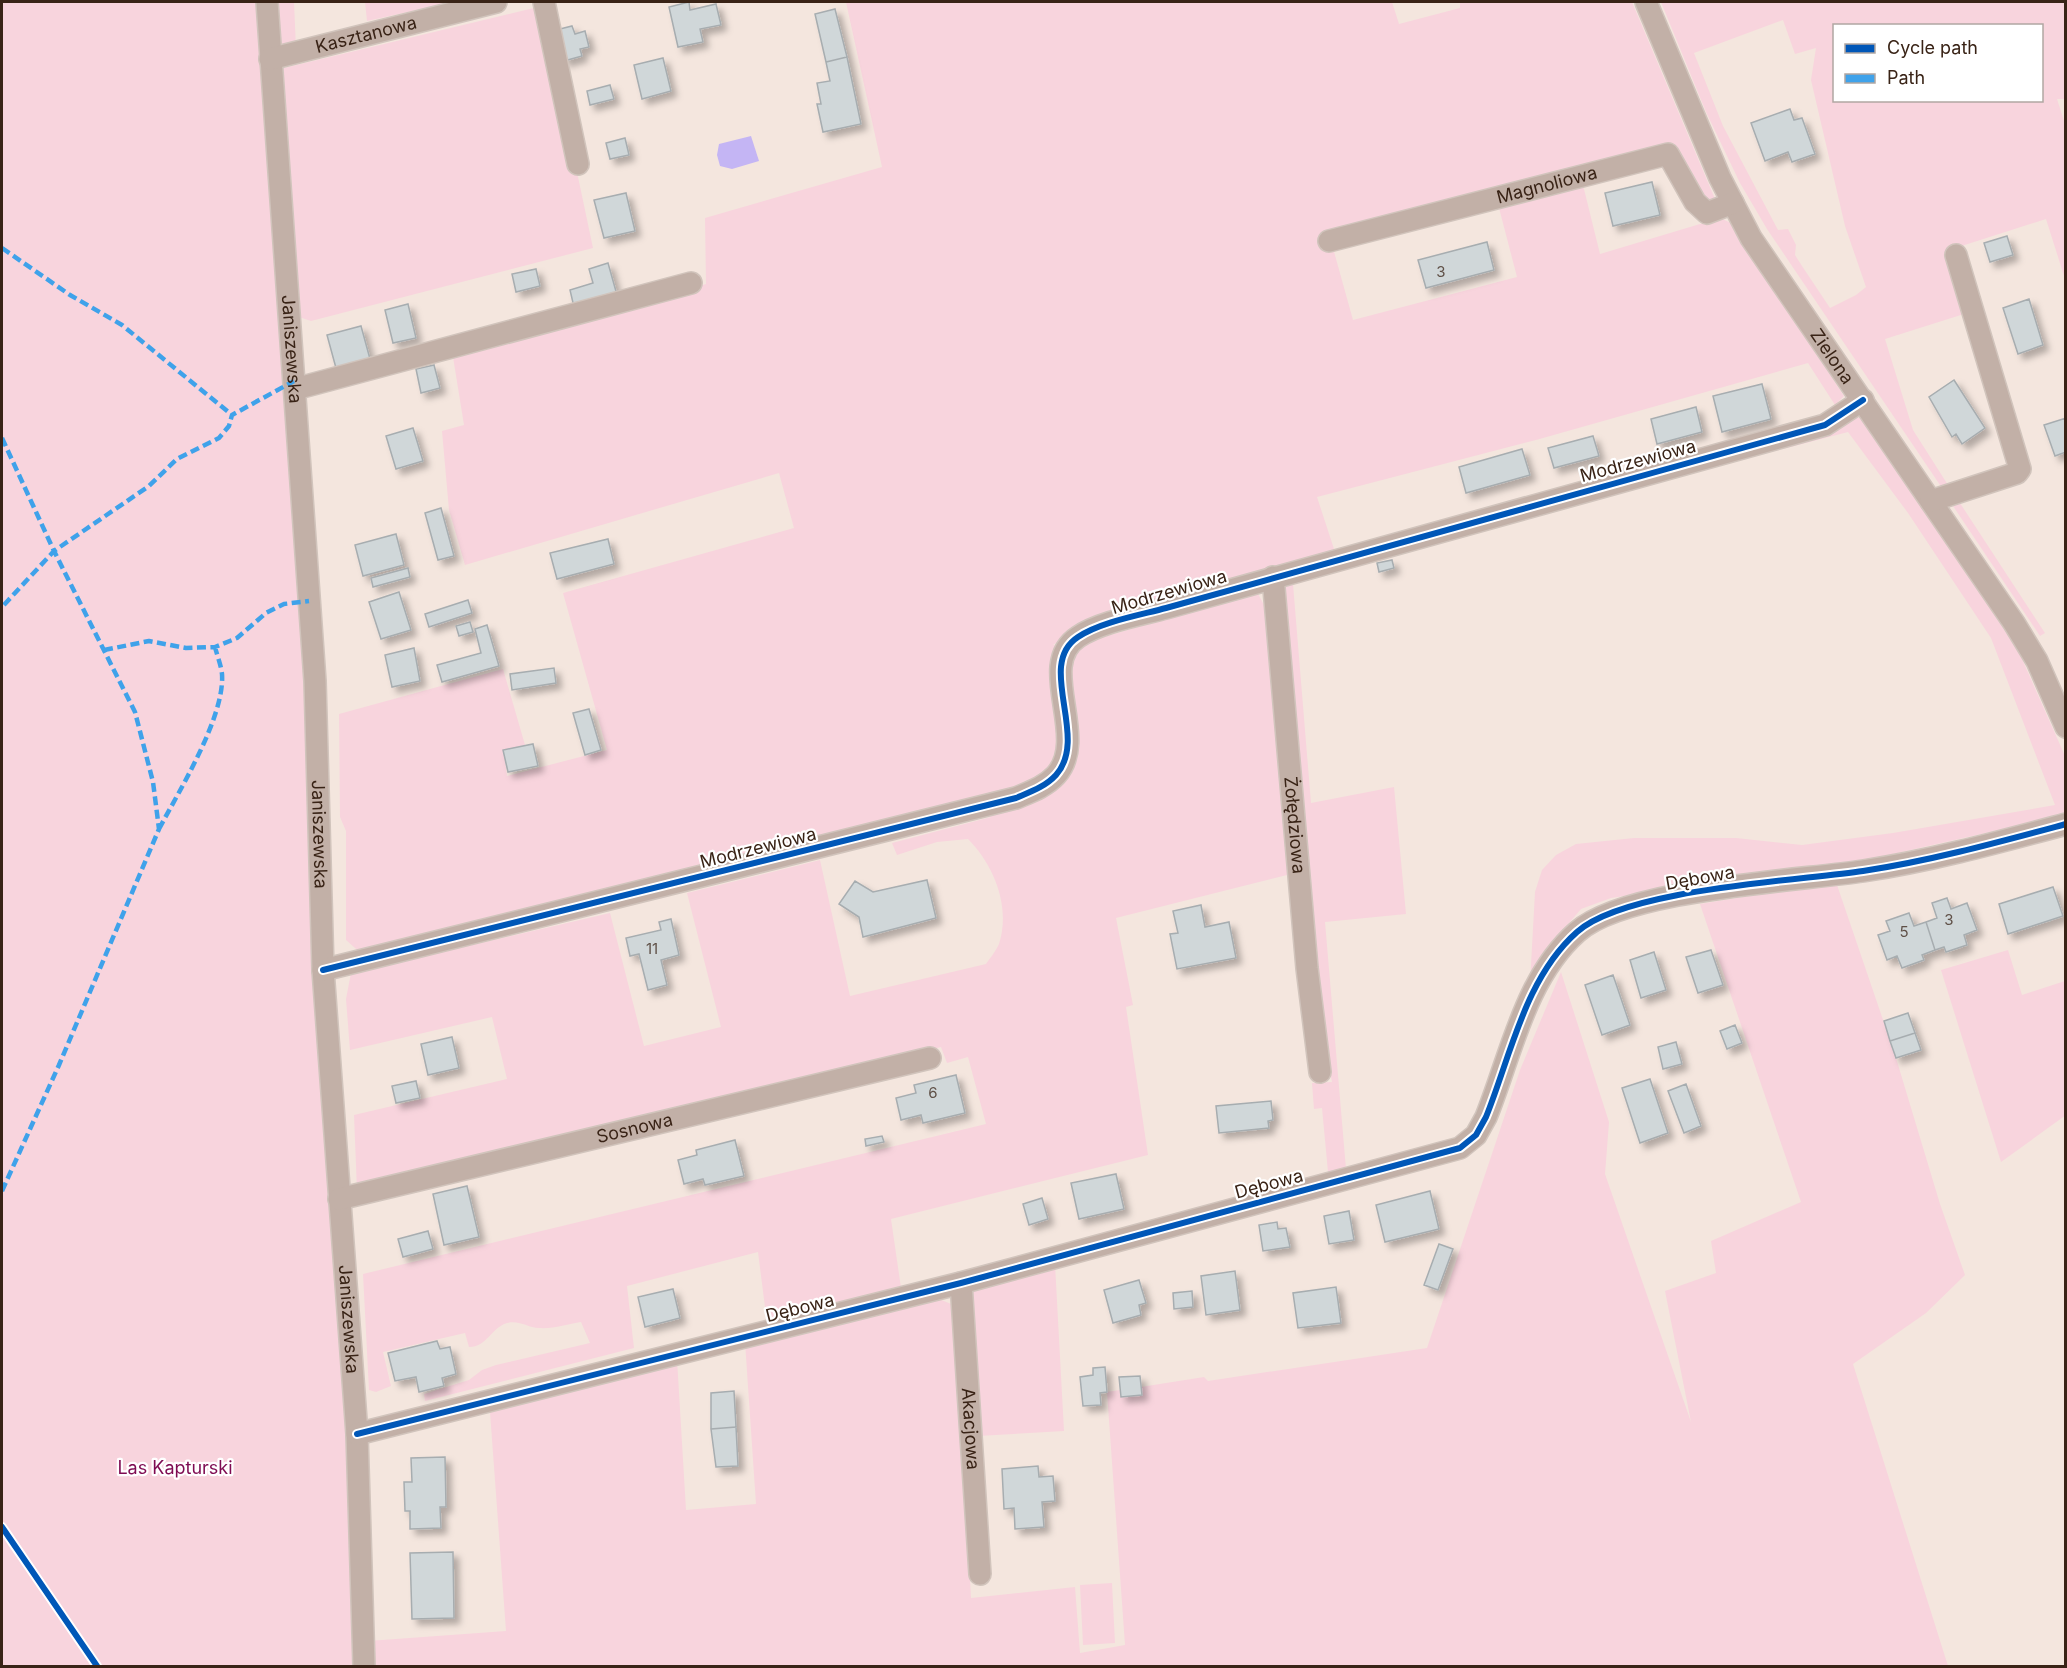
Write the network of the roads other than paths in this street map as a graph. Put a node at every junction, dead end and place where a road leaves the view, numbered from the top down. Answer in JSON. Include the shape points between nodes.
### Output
{"nodes":[{"id":1,"x":267,"y":2,"type":"edge"},
{"id":2,"x":496,"y":2,"type":"edge"},
{"id":3,"x":544,"y":2,"type":"edge"},
{"id":4,"x":1646,"y":2,"type":"edge"},
{"id":5,"x":270,"y":59,"type":"junction"},
{"id":6,"x":578,"y":164,"type":"dead end"},
{"id":7,"x":1733,"y":203,"type":"junction"},
{"id":8,"x":1329,"y":241,"type":"dead end"},
{"id":9,"x":1956,"y":255,"type":"dead end"},
{"id":10,"x":691,"y":283,"type":"dead end"},
{"id":11,"x":294,"y":389,"type":"junction"},
{"id":12,"x":1863,"y":400,"type":"junction"},
{"id":13,"x":1931,"y":501,"type":"junction"},
{"id":14,"x":1273,"y":577,"type":"junction"},
{"id":15,"x":2066,"y":727,"type":"edge"},
{"id":16,"x":2066,"y":824,"type":"edge"},
{"id":17,"x":323,"y":970,"type":"junction"},
{"id":18,"x":930,"y":1058,"type":"dead end"},
{"id":19,"x":1320,"y":1072,"type":"dead end"},
{"id":20,"x":339,"y":1199,"type":"junction"},
{"id":21,"x":960,"y":1283,"type":"junction"},
{"id":22,"x":357,"y":1434,"type":"junction"},
{"id":23,"x":980,"y":1574,"type":"dead end"},
{"id":24,"x":364,"y":1666,"type":"edge"}],
"edges":[{"from":1,"to":5,"type":"street","name":"Janiszewska"},
{"from":2,"to":5,"type":"street","name":"Kasztanowa"},
{"from":3,"to":6,"type":"street"},
{"from":4,"to":7,"type":"street","name":"Zielona"},
{"from":5,"to":11,"type":"street","name":"Janiszewska"},
{"from":7,"to":8,"type":"street","name":"Magnoliowa","via":[[1707,213],[1695,202],[1668,154]]},
{"from":7,"to":12,"type":"street","name":"Zielona","via":[[1751,238]]},
{"from":9,"to":13,"type":"street","via":[[2020,469]]},
{"from":10,"to":11,"type":"street"},
{"from":11,"to":17,"type":"street","name":"Janiszewska","via":[[315,681]]},
{"from":12,"to":13,"type":"street","name":"Zielona"},
{"from":12,"to":14,"type":"street","name":"Modrzewiowa","via":[[1825,425]]},
{"from":13,"to":15,"type":"street","name":"Zielona","via":[[2037,661]]},
{"from":14,"to":17,"type":"street","name":"Modrzewiowa","via":[[1078,637],[1065,650],[1061,665],[1068,725],[1064,766],[1042,787],[1016,798]]},
{"from":14,"to":19,"type":"street","name":"Żołędziowa","via":[[1307,968]]},
{"from":16,"to":21,"type":"street","name":"Dębowa","via":[[1864,871],[1721,888],[1615,912],[1578,931],[1550,962],[1529,1000],[1486,1117],[1476,1135],[1460,1148]]},
{"from":17,"to":20,"type":"street","name":"Janiszewska"},
{"from":18,"to":20,"type":"street","name":"Sosnowa"},
{"from":20,"to":22,"type":"street","name":"Janiszewska"},
{"from":21,"to":22,"type":"street","name":"Dębowa"},
{"from":21,"to":23,"type":"street","name":"Akacjowa"},
{"from":22,"to":24,"type":"street","name":"Janiszewska"}]}
